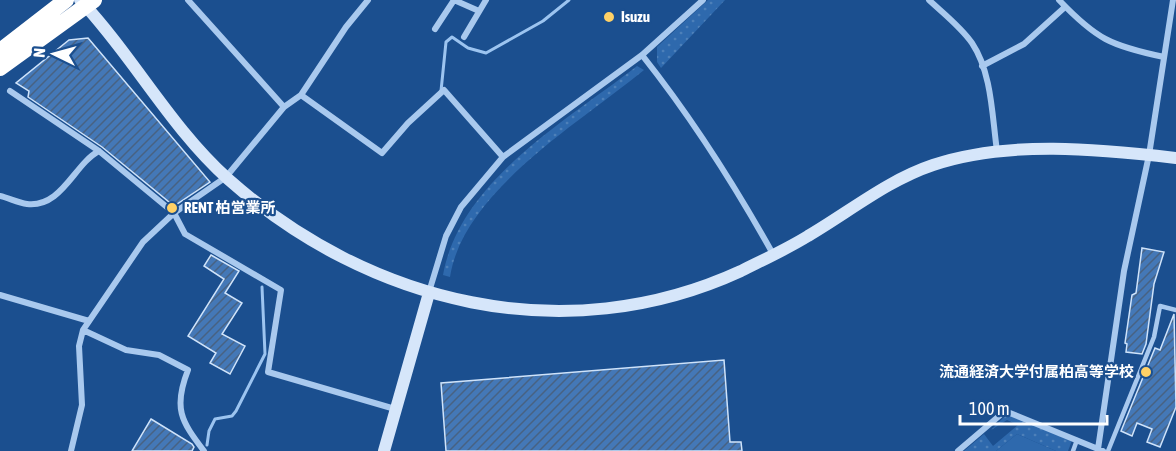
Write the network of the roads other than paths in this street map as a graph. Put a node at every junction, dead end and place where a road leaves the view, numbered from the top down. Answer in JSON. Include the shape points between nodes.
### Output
{"nodes":[{"id":1,"x":66,"y":0,"type":"edge"},
{"id":2,"x":188,"y":0,"type":"edge"},
{"id":3,"x":368,"y":0,"type":"edge"},
{"id":4,"x":454,"y":0,"type":"edge"},
{"id":5,"x":486,"y":0,"type":"edge"},
{"id":6,"x":703,"y":0,"type":"edge"},
{"id":7,"x":929,"y":0,"type":"edge"},
{"id":8,"x":1059,"y":0,"type":"edge"},
{"id":9,"x":1173,"y":0,"type":"edge"},
{"id":10,"x":87,"y":2,"type":"edge"},
{"id":11,"x":1065,"y":7,"type":"junction"},
{"id":12,"x":479,"y":11,"type":"junction"},
{"id":13,"x":435,"y":29,"type":"dead end"},
{"id":14,"x":464,"y":37,"type":"dead end"},
{"id":15,"x":0,"y":51,"type":"edge"},
{"id":16,"x":642,"y":54,"type":"junction"},
{"id":17,"x":1164,"y":57,"type":"junction"},
{"id":18,"x":982,"y":66,"type":"junction"},
{"id":19,"x":0,"y":68,"type":"edge"},
{"id":20,"x":10,"y":91,"type":"dead end"},
{"id":21,"x":301,"y":95,"type":"junction"},
{"id":22,"x":284,"y":107,"type":"junction"},
{"id":23,"x":99,"y":151,"type":"junction"},
{"id":24,"x":997,"y":151,"type":"junction"},
{"id":25,"x":1149,"y":155,"type":"junction"},
{"id":26,"x":503,"y":157,"type":"junction"},
{"id":27,"x":1176,"y":158,"type":"edge"},
{"id":28,"x":226,"y":177,"type":"junction"},
{"id":29,"x":0,"y":196,"type":"edge"},
{"id":30,"x":174,"y":213,"type":"junction"},
{"id":31,"x":773,"y":254,"type":"junction"},
{"id":32,"x":429,"y":292,"type":"junction"},
{"id":33,"x":0,"y":295,"type":"edge"},
{"id":34,"x":1176,"y":310,"type":"edge"},
{"id":35,"x":89,"y":321,"type":"junction"},
{"id":36,"x":83,"y":330,"type":"junction"},
{"id":37,"x":396,"y":410,"type":"junction"},
{"id":38,"x":1077,"y":440,"type":"junction"},
{"id":39,"x":1100,"y":450,"type":"edge"},
{"id":40,"x":71,"y":451,"type":"edge"},
{"id":41,"x":204,"y":451,"type":"edge"},
{"id":42,"x":384,"y":451,"type":"edge"},
{"id":43,"x":957,"y":451,"type":"edge"},
{"id":44,"x":1073,"y":451,"type":"edge"},
{"id":45,"x":1108,"y":451,"type":"edge"}],
"edges":[{"from":1,"to":15,"type":"highway"},
{"from":2,"to":22,"type":"street"},
{"from":3,"to":21,"type":"street"},
{"from":4,"to":12,"type":"street"},
{"from":4,"to":13,"type":"street"},
{"from":5,"to":12,"type":"street"},
{"from":6,"to":16,"type":"street"},
{"from":7,"to":18,"type":"street","via":[[971,42]]},
{"from":8,"to":11,"type":"street"},
{"from":9,"to":17,"type":"street"},
{"from":10,"to":19,"type":"highway"},
{"from":10,"to":28,"type":"street","via":[[185,132]]},
{"from":11,"to":17,"type":"street","via":[[1089,31],[1110,43]]},
{"from":11,"to":18,"type":"street","via":[[1024,44]]},
{"from":12,"to":14,"type":"street"},
{"from":16,"to":26,"type":"street"},
{"from":16,"to":31,"type":"street","via":[[687,112],[736,186]]},
{"from":17,"to":25,"type":"street"},
{"from":18,"to":24,"type":"street"},
{"from":20,"to":23,"type":"street"},
{"from":21,"to":22,"type":"street"},
{"from":21,"to":26,"type":"street","via":[[382,153],[444,90]]},
{"from":22,"to":28,"type":"street"},
{"from":23,"to":29,"type":"street","via":[[88,157],[53,197],[29,204]]},
{"from":23,"to":30,"type":"street"},
{"from":24,"to":25,"type":"street","via":[[1041,149]]},
{"from":24,"to":31,"type":"street","via":[[913,173]]},
{"from":25,"to":27,"type":"street"},
{"from":25,"to":39,"type":"street","via":[[1124,271]]},
{"from":26,"to":32,"type":"street","via":[[461,207],[446,236]]},
{"from":28,"to":30,"type":"street"},
{"from":28,"to":32,"type":"street","via":[[315,243],[377,275]]},
{"from":30,"to":35,"type":"street","via":[[143,242]]},
{"from":30,"to":37,"type":"street","via":[[185,234],[281,290],[268,372]]},
{"from":31,"to":32,"type":"street","via":[[685,293],[598,309],[500,308]]},
{"from":32,"to":37,"type":"street"},
{"from":33,"to":35,"type":"street"},
{"from":34,"to":45,"type":"lane","via":[[1160,306],[1154,337]]},
{"from":35,"to":36,"type":"street"},
{"from":36,"to":40,"type":"street","via":[[79,346],[82,405]]},
{"from":36,"to":41,"type":"street","via":[[126,350],[159,355],[188,370],[180,414]]},
{"from":37,"to":42,"type":"street"},
{"from":38,"to":39,"type":"street"},
{"from":38,"to":43,"type":"street","via":[[1005,411]]},
{"from":38,"to":44,"type":"lane"}]}
